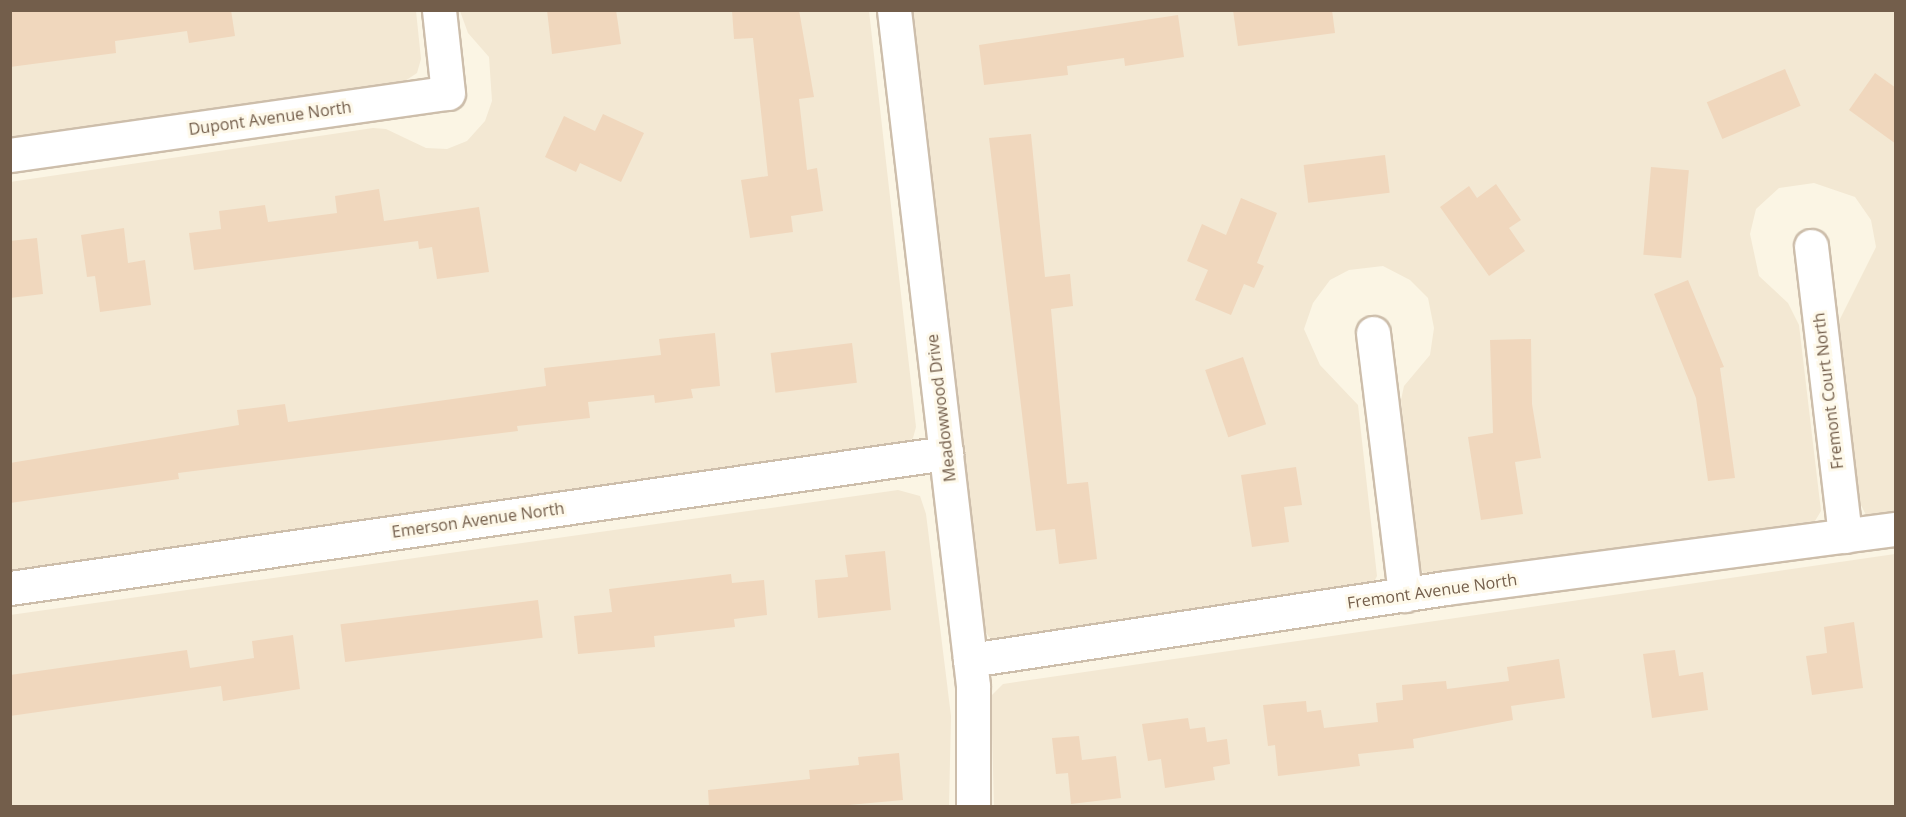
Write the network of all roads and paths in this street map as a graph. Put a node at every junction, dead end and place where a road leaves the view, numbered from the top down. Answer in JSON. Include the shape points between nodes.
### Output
{"nodes":[{"id":1,"x":439,"y":10,"type":"edge"},
{"id":2,"x":894,"y":10,"type":"edge"},
{"id":3,"x":10,"y":155,"type":"edge"},
{"id":4,"x":1811,"y":246,"type":"dead end"},
{"id":5,"x":1373,"y":333,"type":"dead end"},
{"id":6,"x":946,"y":453,"type":"junction"},
{"id":7,"x":1896,"y":529,"type":"edge"},
{"id":8,"x":1845,"y":536,"type":"junction"},
{"id":9,"x":10,"y":588,"type":"edge"},
{"id":10,"x":1405,"y":596,"type":"junction"},
{"id":11,"x":970,"y":660,"type":"junction"},
{"id":12,"x":973,"y":807,"type":"edge"}],
"edges":[{"from":1,"to":3,"type":"street","name":"Dupont Avenue North","via":[[448,93]]},
{"from":2,"to":6,"type":"street","name":"Meadowwood Drive"},
{"from":4,"to":8,"type":"street","name":"Fremont Court North"},
{"from":5,"to":10,"type":"street"},
{"from":6,"to":9,"type":"street","name":"Emerson Avenue North"},
{"from":6,"to":11,"type":"street","name":"Meadowwood Drive"},
{"from":7,"to":8,"type":"street","name":"Fremont Avenue North"},
{"from":8,"to":10,"type":"street","name":"Fremont Avenue North"},
{"from":10,"to":11,"type":"street","name":"Fremont Avenue North"},
{"from":11,"to":12,"type":"street","name":"Meadowwood Drive"}]}
